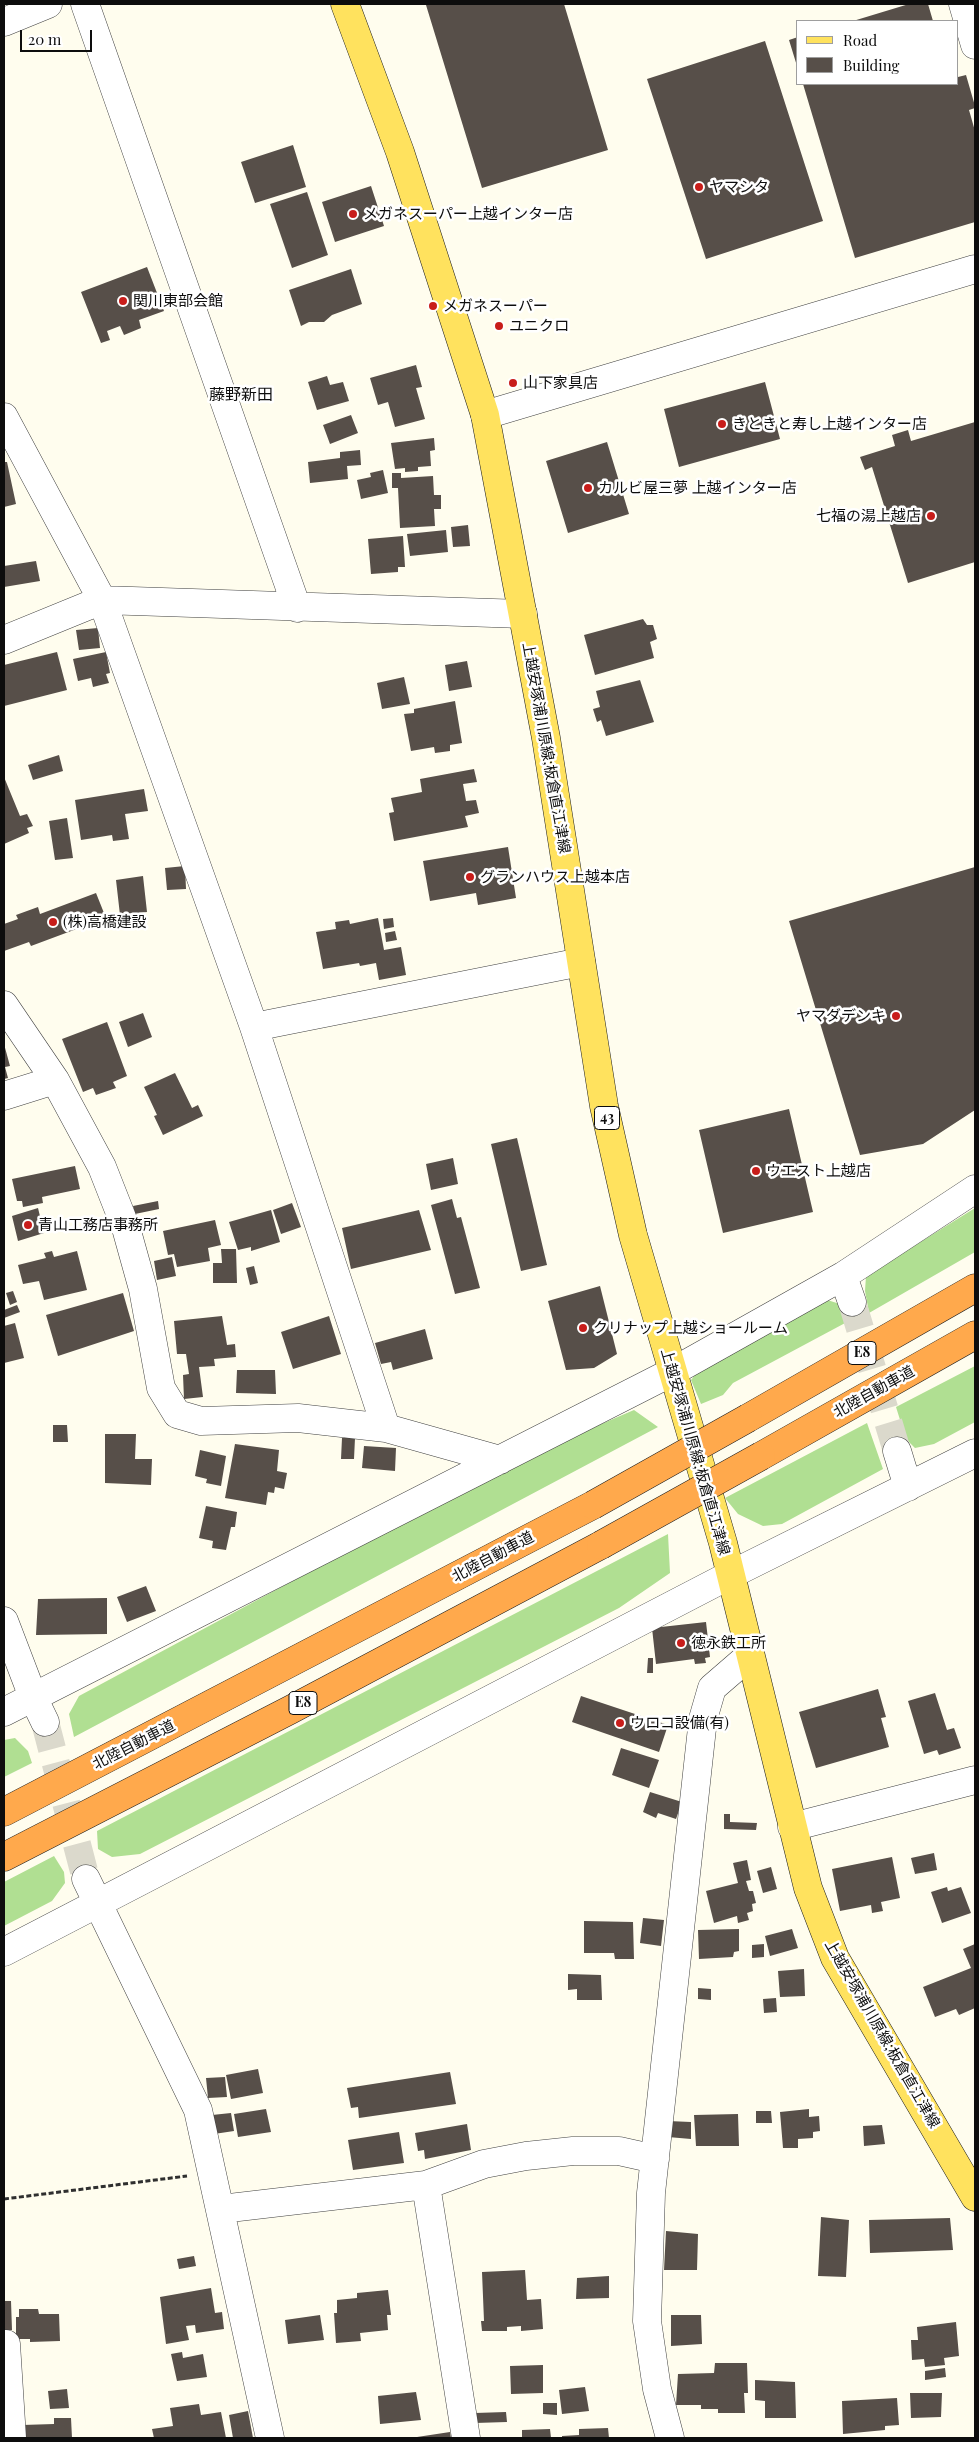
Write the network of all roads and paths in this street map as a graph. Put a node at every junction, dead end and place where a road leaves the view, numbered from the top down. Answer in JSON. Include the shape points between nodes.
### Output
{"nodes":[{"id":1,"x":48,"y":4,"type":"edge"},
{"id":2,"x":85,"y":4,"type":"edge"},
{"id":3,"x":346,"y":4,"type":"edge"},
{"id":4,"x":963,"y":4,"type":"edge"},
{"id":5,"x":4,"y":22,"type":"edge"},
{"id":6,"x":975,"y":45,"type":"edge"},
{"id":7,"x":975,"y":269,"type":"edge"},
{"id":8,"x":485,"y":415,"type":"junction"},
{"id":9,"x":4,"y":417,"type":"edge"},
{"id":10,"x":102,"y":600,"type":"junction"},
{"id":11,"x":296,"y":608,"type":"junction"},
{"id":12,"x":523,"y":614,"type":"junction"},
{"id":13,"x":4,"y":640,"type":"edge"},
{"id":14,"x":581,"y":962,"type":"junction"},
{"id":15,"x":4,"y":1005,"type":"edge"},
{"id":16,"x":254,"y":1027,"type":"junction"},
{"id":17,"x":55,"y":1080,"type":"junction"},
{"id":18,"x":4,"y":1096,"type":"edge"},
{"id":19,"x":975,"y":1189,"type":"edge"},
{"id":20,"x":843,"y":1276,"type":"junction"},
{"id":21,"x":975,"y":1288,"type":"edge"},
{"id":22,"x":852,"y":1302,"type":"tunnel mouth"},
{"id":23,"x":975,"y":1335,"type":"edge"},
{"id":24,"x":672,"y":1372,"type":"junction"},
{"id":25,"x":386,"y":1428,"type":"junction"},
{"id":26,"x":897,"y":1451,"type":"tunnel mouth"},
{"id":27,"x":975,"y":1453,"type":"edge"},
{"id":28,"x":500,"y":1460,"type":"junction"},
{"id":29,"x":908,"y":1487,"type":"junction"},
{"id":30,"x":730,"y":1575,"type":"junction"},
{"id":31,"x":4,"y":1621,"type":"edge"},
{"id":32,"x":749,"y":1656,"type":"junction"},
{"id":33,"x":32,"y":1697,"type":"junction"},
{"id":34,"x":4,"y":1712,"type":"edge"},
{"id":35,"x":45,"y":1722,"type":"tunnel mouth"},
{"id":36,"x":975,"y":1780,"type":"edge"},
{"id":37,"x":4,"y":1812,"type":"edge"},
{"id":38,"x":792,"y":1827,"type":"junction"},
{"id":39,"x":4,"y":1857,"type":"edge"},
{"id":40,"x":86,"y":1879,"type":"tunnel mouth"},
{"id":41,"x":99,"y":1904,"type":"junction"},
{"id":42,"x":4,"y":1952,"type":"edge"},
{"id":43,"x":655,"y":2159,"type":"junction"},
{"id":44,"x":212,"y":2172,"type":"junction"},
{"id":45,"x":426,"y":2185,"type":"junction"},
{"id":46,"x":975,"y":2198,"type":"edge"},
{"id":47,"x":4,"y":2199,"type":"edge"},
{"id":48,"x":221,"y":2209,"type":"junction"},
{"id":49,"x":6,"y":2344,"type":"dead end"},
{"id":50,"x":9,"y":2427,"type":"edge"},
{"id":51,"x":270,"y":2438,"type":"edge"},
{"id":52,"x":466,"y":2438,"type":"edge"},
{"id":53,"x":670,"y":2438,"type":"edge"}],
"edges":[{"from":1,"to":5,"type":"street"},
{"from":2,"to":11,"type":"street"},
{"from":3,"to":8,"type":"main road","name":"上越安塚浦川原線;板倉直江津線","number":"43","via":[[400,152]]},
{"from":4,"to":6,"type":"street"},
{"from":7,"to":8,"type":"street"},
{"from":8,"to":12,"type":"main road","name":"上越安塚浦川原線;板倉直江津線","number":"43"},
{"from":9,"to":10,"type":"street"},
{"from":10,"to":11,"type":"street"},
{"from":10,"to":13,"type":"street"},
{"from":10,"to":16,"type":"street"},
{"from":11,"to":12,"type":"street"},
{"from":12,"to":14,"type":"main road","name":"上越安塚浦川原線;板倉直江津線","number":"43"},
{"from":14,"to":16,"type":"street"},
{"from":14,"to":24,"type":"main road","name":"上越安塚浦川原線;板倉直江津線","number":"43","via":[[606,1115],[633,1235]]},
{"from":15,"to":17,"type":"street"},
{"from":16,"to":25,"type":"street"},
{"from":17,"to":18,"type":"street"},
{"from":17,"to":25,"type":"street","via":[[102,1167],[126,1228],[143,1289],[161,1388],[177,1414],[201,1421],[298,1418]]},
{"from":19,"to":20,"type":"street"},
{"from":20,"to":22,"type":"street"},
{"from":20,"to":24,"type":"street"},
{"from":21,"to":37,"type":"highway","name":"北陸自動車道","number":"E8","bridge":true,"via":[[593,1505]]},
{"from":23,"to":39,"type":"highway","name":"北陸自動車道","number":"E8","bridge":true,"via":[[601,1545]]},
{"from":24,"to":28,"type":"street"},
{"from":24,"to":30,"type":"main road","name":"上越安塚浦川原線;板倉直江津線","number":"43"},
{"from":25,"to":28,"type":"street"},
{"from":26,"to":29,"type":"street"},
{"from":27,"to":29,"type":"street"},
{"from":28,"to":33,"type":"street"},
{"from":29,"to":30,"type":"street"},
{"from":30,"to":32,"type":"main road","name":"上越安塚浦川原線;板倉直江津線","number":"43"},
{"from":30,"to":41,"type":"street"},
{"from":31,"to":33,"type":"street"},
{"from":32,"to":38,"type":"main road","name":"上越安塚浦川原線;板倉直江津線","number":"43"},
{"from":32,"to":43,"type":"street","via":[[712,1688],[703,1719]]},
{"from":33,"to":34,"type":"street"},
{"from":33,"to":35,"type":"street"},
{"from":36,"to":38,"type":"street"},
{"from":38,"to":46,"type":"main road","name":"上越安塚浦川原線;板倉直江津線","number":"43","via":[[808,1888],[835,1958]]},
{"from":40,"to":41,"type":"street"},
{"from":41,"to":42,"type":"street"},
{"from":41,"to":44,"type":"street","via":[[198,2110]]},
{"from":43,"to":45,"type":"street","via":[[619,2151],[572,2151],[526,2156],[484,2164]]},
{"from":43,"to":53,"type":"street","via":[[647,2321],[650,2355]]},
{"from":44,"to":47,"type":"path"},
{"from":44,"to":48,"type":"street"},
{"from":45,"to":48,"type":"street"},
{"from":45,"to":52,"type":"street"},
{"from":48,"to":51,"type":"street"},
{"from":49,"to":50,"type":"street"}]}
